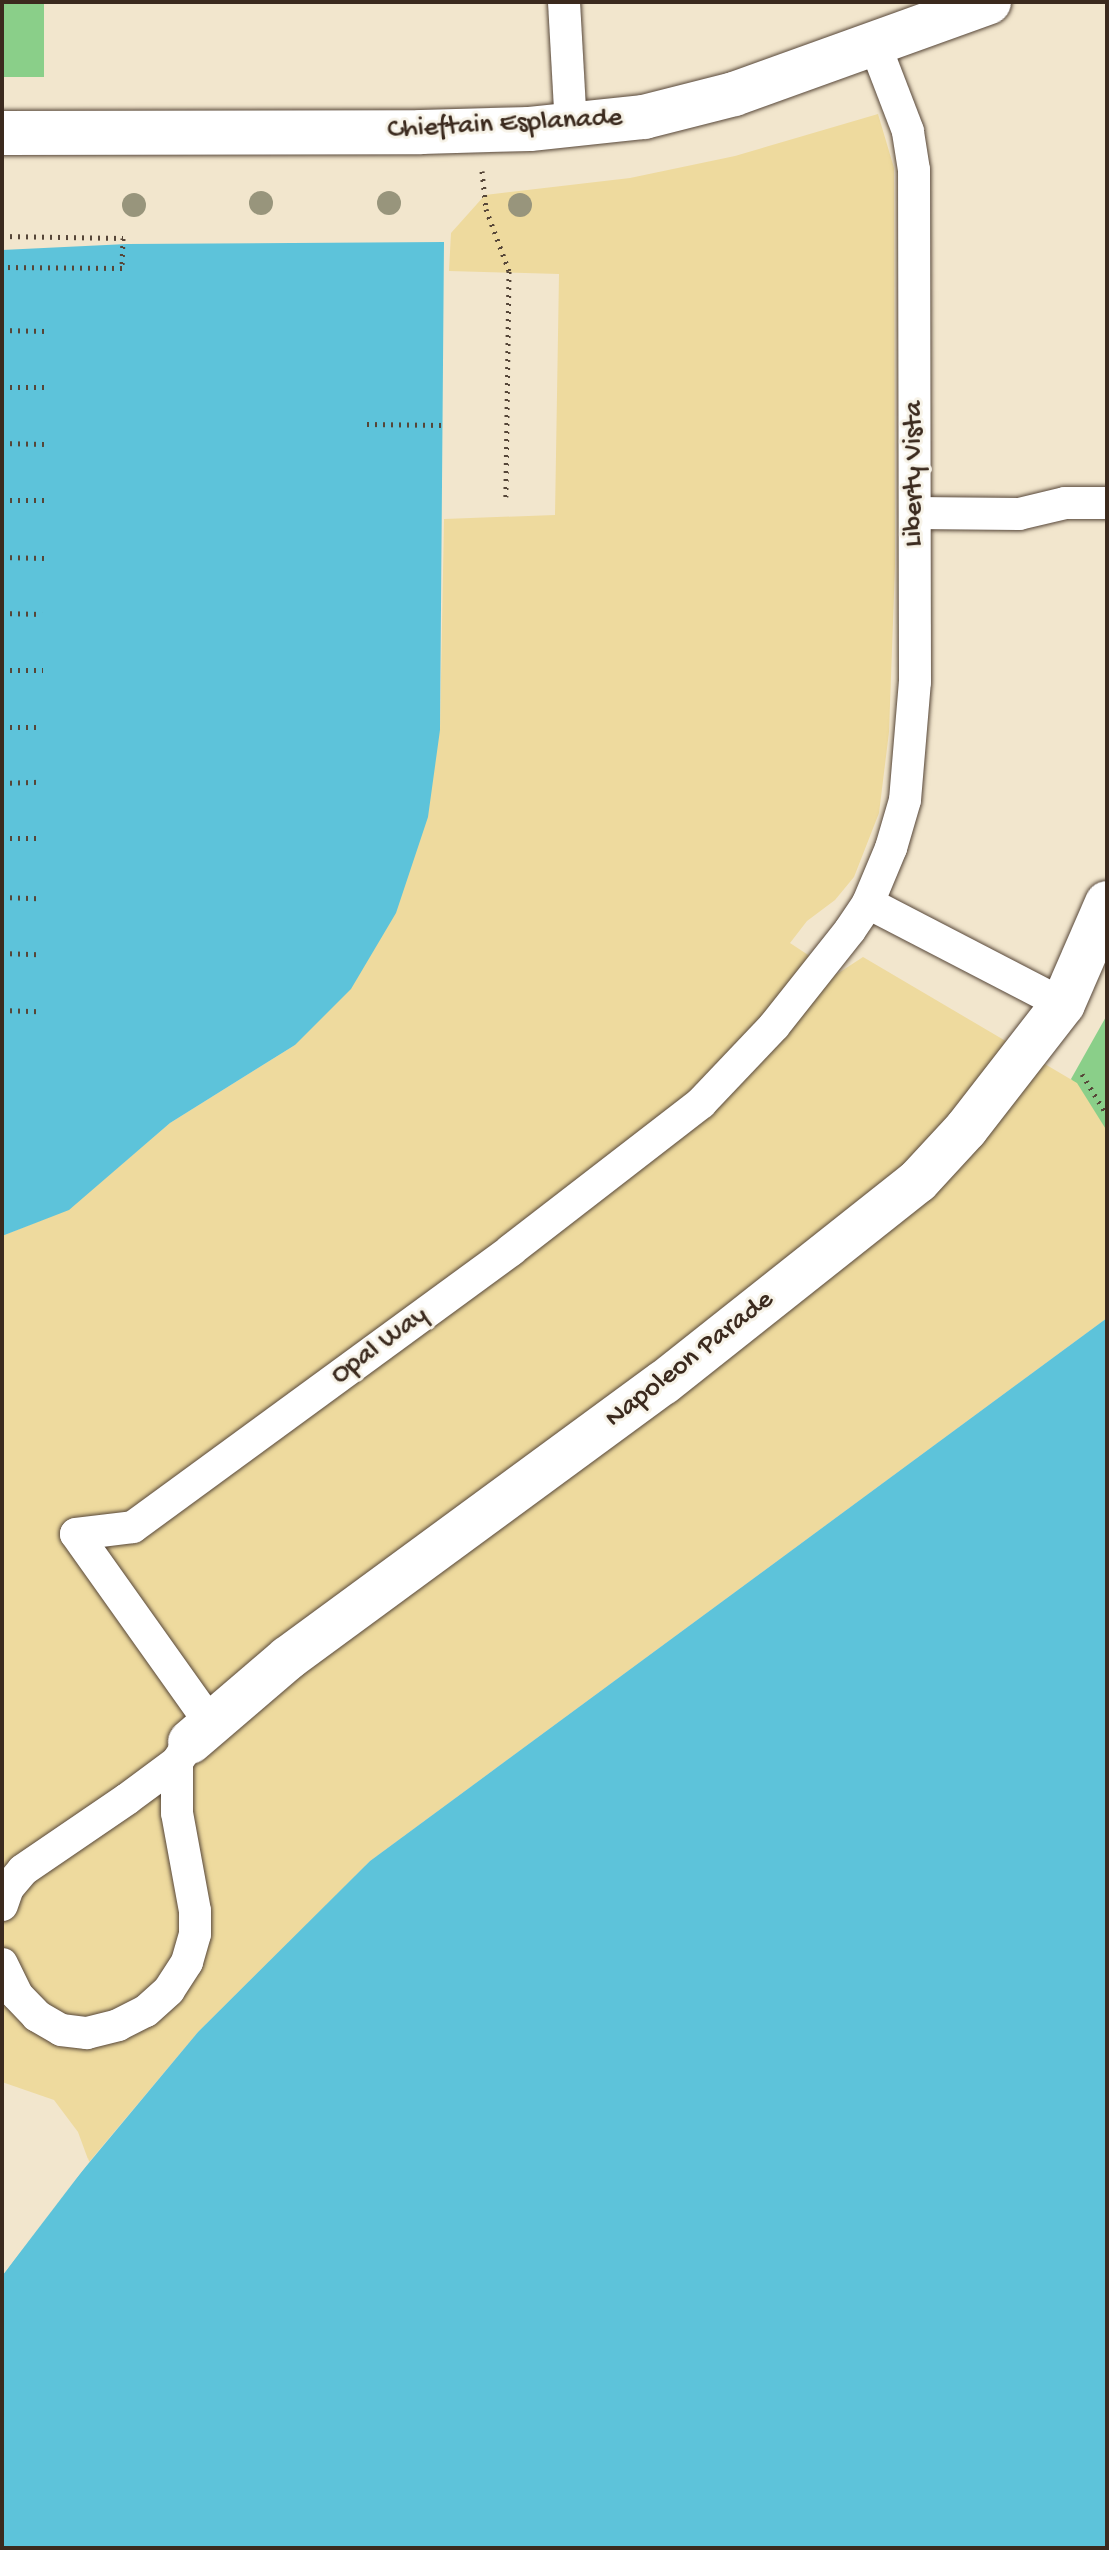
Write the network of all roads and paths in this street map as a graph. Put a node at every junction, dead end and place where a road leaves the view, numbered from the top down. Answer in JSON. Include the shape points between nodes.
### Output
{"nodes":[{"id":1,"x":564,"y":2,"type":"edge"},
{"id":2,"x":979,"y":4,"type":"edge"},
{"id":3,"x":875,"y":45,"type":"junction"},
{"id":4,"x":571,"y":126,"type":"junction"},
{"id":5,"x":482,"y":130,"type":"junction"},
{"id":6,"x":2,"y":133,"type":"edge"},
{"id":7,"x":2,"y":236,"type":"edge"},
{"id":8,"x":2,"y":267,"type":"edge"},
{"id":9,"x":2,"y":330,"type":"edge"},
{"id":10,"x":45,"y":331,"type":"dead end"},
{"id":11,"x":2,"y":387,"type":"edge"},
{"id":12,"x":44,"y":387,"type":"dead end"},
{"id":13,"x":367,"y":424,"type":"dead end"},
{"id":14,"x":444,"y":425,"type":"dead end"},
{"id":15,"x":2,"y":443,"type":"edge"},
{"id":16,"x":44,"y":444,"type":"dead end"},
{"id":17,"x":506,"y":497,"type":"dead end"},
{"id":18,"x":2,"y":500,"type":"edge"},
{"id":19,"x":44,"y":500,"type":"dead end"},
{"id":20,"x":1107,"y":503,"type":"edge"},
{"id":21,"x":916,"y":513,"type":"junction"},
{"id":22,"x":2,"y":557,"type":"edge"},
{"id":23,"x":44,"y":558,"type":"dead end"},
{"id":24,"x":2,"y":613,"type":"edge"},
{"id":25,"x":42,"y":614,"type":"dead end"},
{"id":26,"x":2,"y":670,"type":"edge"},
{"id":27,"x":43,"y":670,"type":"dead end"},
{"id":28,"x":2,"y":727,"type":"edge"},
{"id":29,"x":41,"y":727,"type":"dead end"},
{"id":30,"x":40,"y":782,"type":"dead end"},
{"id":31,"x":2,"y":783,"type":"edge"},
{"id":32,"x":2,"y":838,"type":"edge"},
{"id":33,"x":39,"y":838,"type":"dead end"},
{"id":34,"x":2,"y":897,"type":"edge"},
{"id":35,"x":38,"y":898,"type":"dead end"},
{"id":36,"x":868,"y":903,"type":"junction"},
{"id":37,"x":1107,"y":903,"type":"edge"},
{"id":38,"x":2,"y":953,"type":"edge"},
{"id":39,"x":38,"y":954,"type":"dead end"},
{"id":40,"x":828,"y":958,"type":"joint"},
{"id":41,"x":1063,"y":1004,"type":"junction"},
{"id":42,"x":2,"y":1010,"type":"edge"},
{"id":43,"x":38,"y":1011,"type":"dead end"},
{"id":44,"x":1082,"y":1074,"type":"dead end"},
{"id":45,"x":1107,"y":1115,"type":"edge"},
{"id":46,"x":192,"y":1743,"type":"junction"},
{"id":47,"x":2,"y":1905,"type":"edge"},
{"id":48,"x":2,"y":1964,"type":"edge"}],
"edges":[{"from":1,"to":4,"type":"street"},
{"from":2,"to":3,"type":"street","name":"Chieftain Esplanade"},
{"from":3,"to":4,"type":"street","name":"Chieftain Esplanade","via":[[734,94],[644,117]]},
{"from":3,"to":21,"type":"street","name":"Liberty Vista","via":[[908,131],[914,170]]},
{"from":4,"to":5,"type":"street","name":"Chieftain Esplanade"},
{"from":5,"to":6,"type":"street","name":"Chieftain Esplanade"},
{"from":5,"to":17,"type":"path","via":[[486,209],[509,271]]},
{"from":7,"to":8,"type":"path","via":[[123,238],[122,268]]},
{"from":9,"to":10,"type":"path"},
{"from":11,"to":12,"type":"path"},
{"from":13,"to":14,"type":"path"},
{"from":15,"to":16,"type":"path"},
{"from":18,"to":19,"type":"path"},
{"from":20,"to":21,"type":"street","via":[[1065,503],[1019,514]]},
{"from":21,"to":36,"type":"street","name":"Liberty Vista","via":[[915,682],[905,800]]},
{"from":22,"to":23,"type":"path"},
{"from":24,"to":25,"type":"path"},
{"from":26,"to":27,"type":"path"},
{"from":28,"to":29,"type":"path"},
{"from":30,"to":31,"type":"path"},
{"from":32,"to":33,"type":"path"},
{"from":34,"to":35,"type":"path"},
{"from":36,"to":40,"type":"street","name":"Liberty Vista"},
{"from":36,"to":41,"type":"street"},
{"from":37,"to":41,"type":"street","name":"Napoleon Parade"},
{"from":38,"to":39,"type":"path"},
{"from":40,"to":46,"type":"street","name":"Opal Way","via":[[774,1026],[701,1103],[511,1250],[133,1527],[76,1534]]},
{"from":41,"to":46,"type":"street","name":"Napoleon Parade","via":[[966,1129],[918,1181],[663,1383],[288,1658]]},
{"from":42,"to":43,"type":"path"},
{"from":44,"to":45,"type":"path"},
{"from":46,"to":47,"type":"street","via":[[106,1815],[23,1870]]},
{"from":46,"to":48,"type":"street","via":[[177,1813],[195,1934],[187,1962],[169,1990],[146,2011],[118,2025],[87,2033],[61,2030],[17,1995]]}]}
